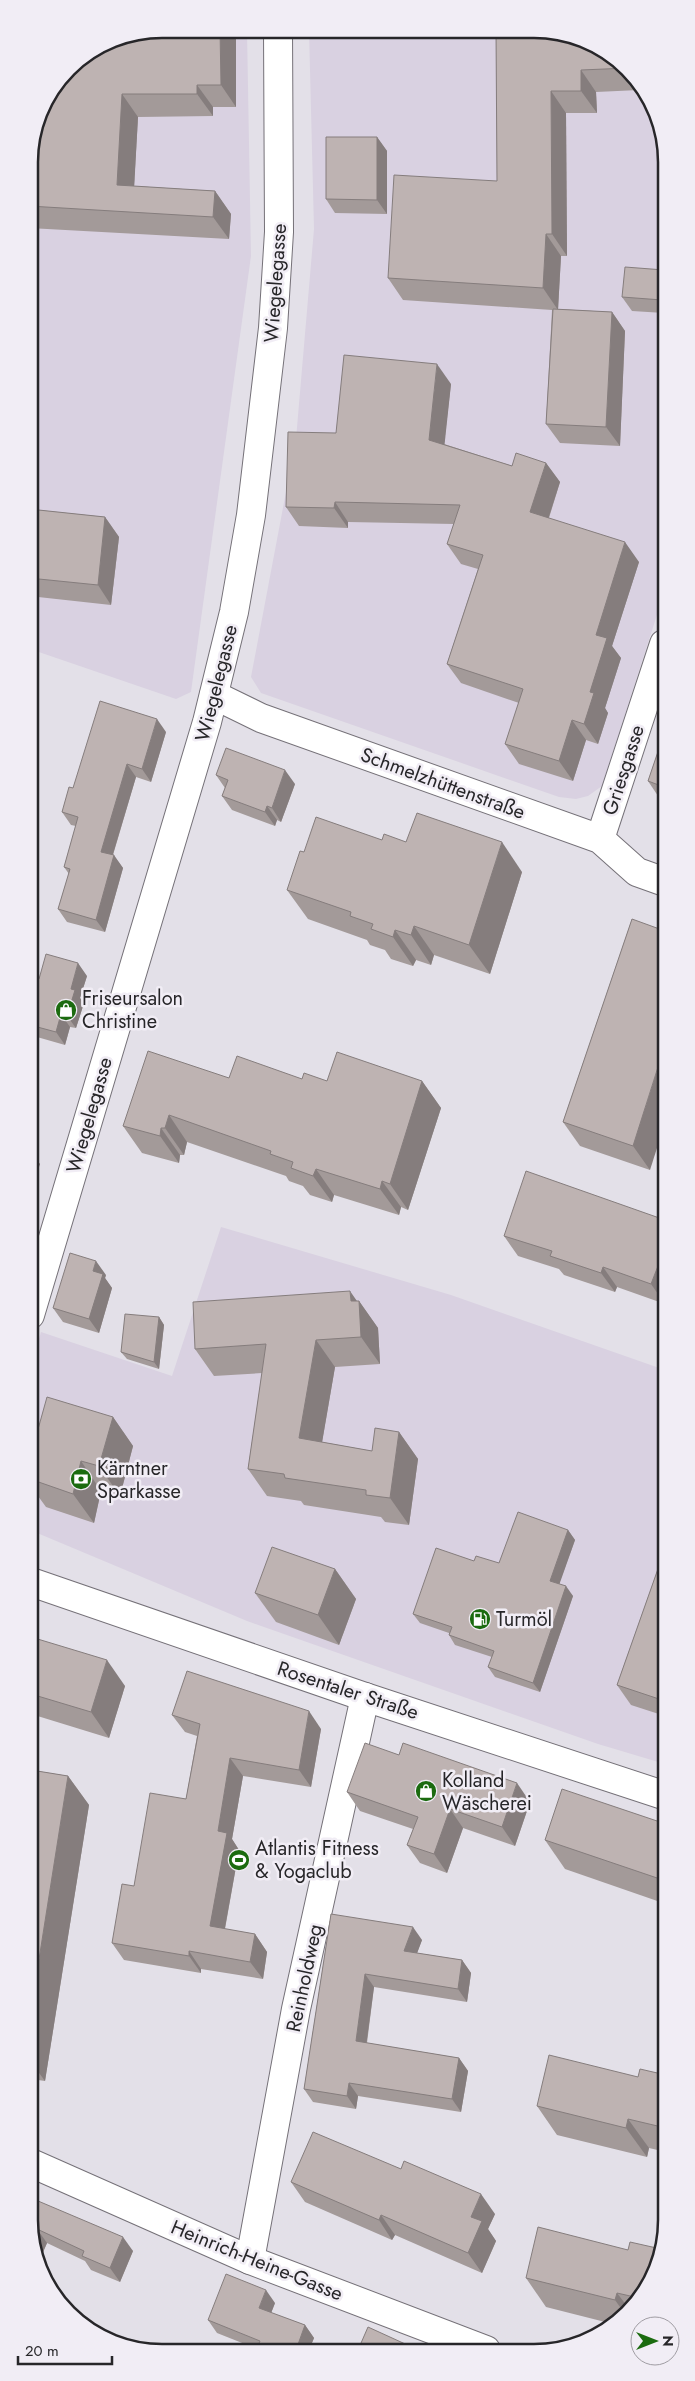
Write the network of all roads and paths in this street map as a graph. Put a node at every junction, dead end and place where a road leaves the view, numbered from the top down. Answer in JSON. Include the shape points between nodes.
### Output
{"nodes":[{"id":1,"x":278,"y":38,"type":"edge"},
{"id":2,"x":658,"y":663,"type":"edge"},
{"id":3,"x":214,"y":695,"type":"junction"},
{"id":4,"x":600,"y":839,"type":"junction"},
{"id":5,"x":658,"y":880,"type":"edge"},
{"id":6,"x":37,"y":1291,"type":"edge"},
{"id":7,"x":37,"y":1585,"type":"edge"},
{"id":8,"x":365,"y":1697,"type":"junction"},
{"id":9,"x":657,"y":1793,"type":"edge"},
{"id":10,"x":37,"y":2166,"type":"edge"},
{"id":11,"x":250,"y":2260,"type":"junction"},
{"id":12,"x":470,"y":2344,"type":"edge"}],
"edges":[{"from":1,"to":3,"type":"street","name":"Wiegelegasse","via":[[279,232],[273,328],[251,515],[234,612]]},
{"from":2,"to":4,"type":"street","name":"Griesgasse"},
{"from":3,"to":4,"type":"street","name":"Schmelzhüttenstraße","via":[[261,718]]},
{"from":3,"to":6,"type":"street","name":"Wiegelegasse"},
{"from":4,"to":5,"type":"street","name":"Schmelzhüttenstraße","via":[[637,872]]},
{"from":7,"to":8,"type":"street","name":"Rosentaler Straße"},
{"from":8,"to":9,"type":"street","name":"Rosentaler Straße"},
{"from":8,"to":11,"type":"street","name":"Reinholdweg","via":[[296,2009]]},
{"from":10,"to":11,"type":"street","name":"Heinrich-Heine-Gasse"},
{"from":11,"to":12,"type":"street","name":"Heinrich-Heine-Gasse"}]}
